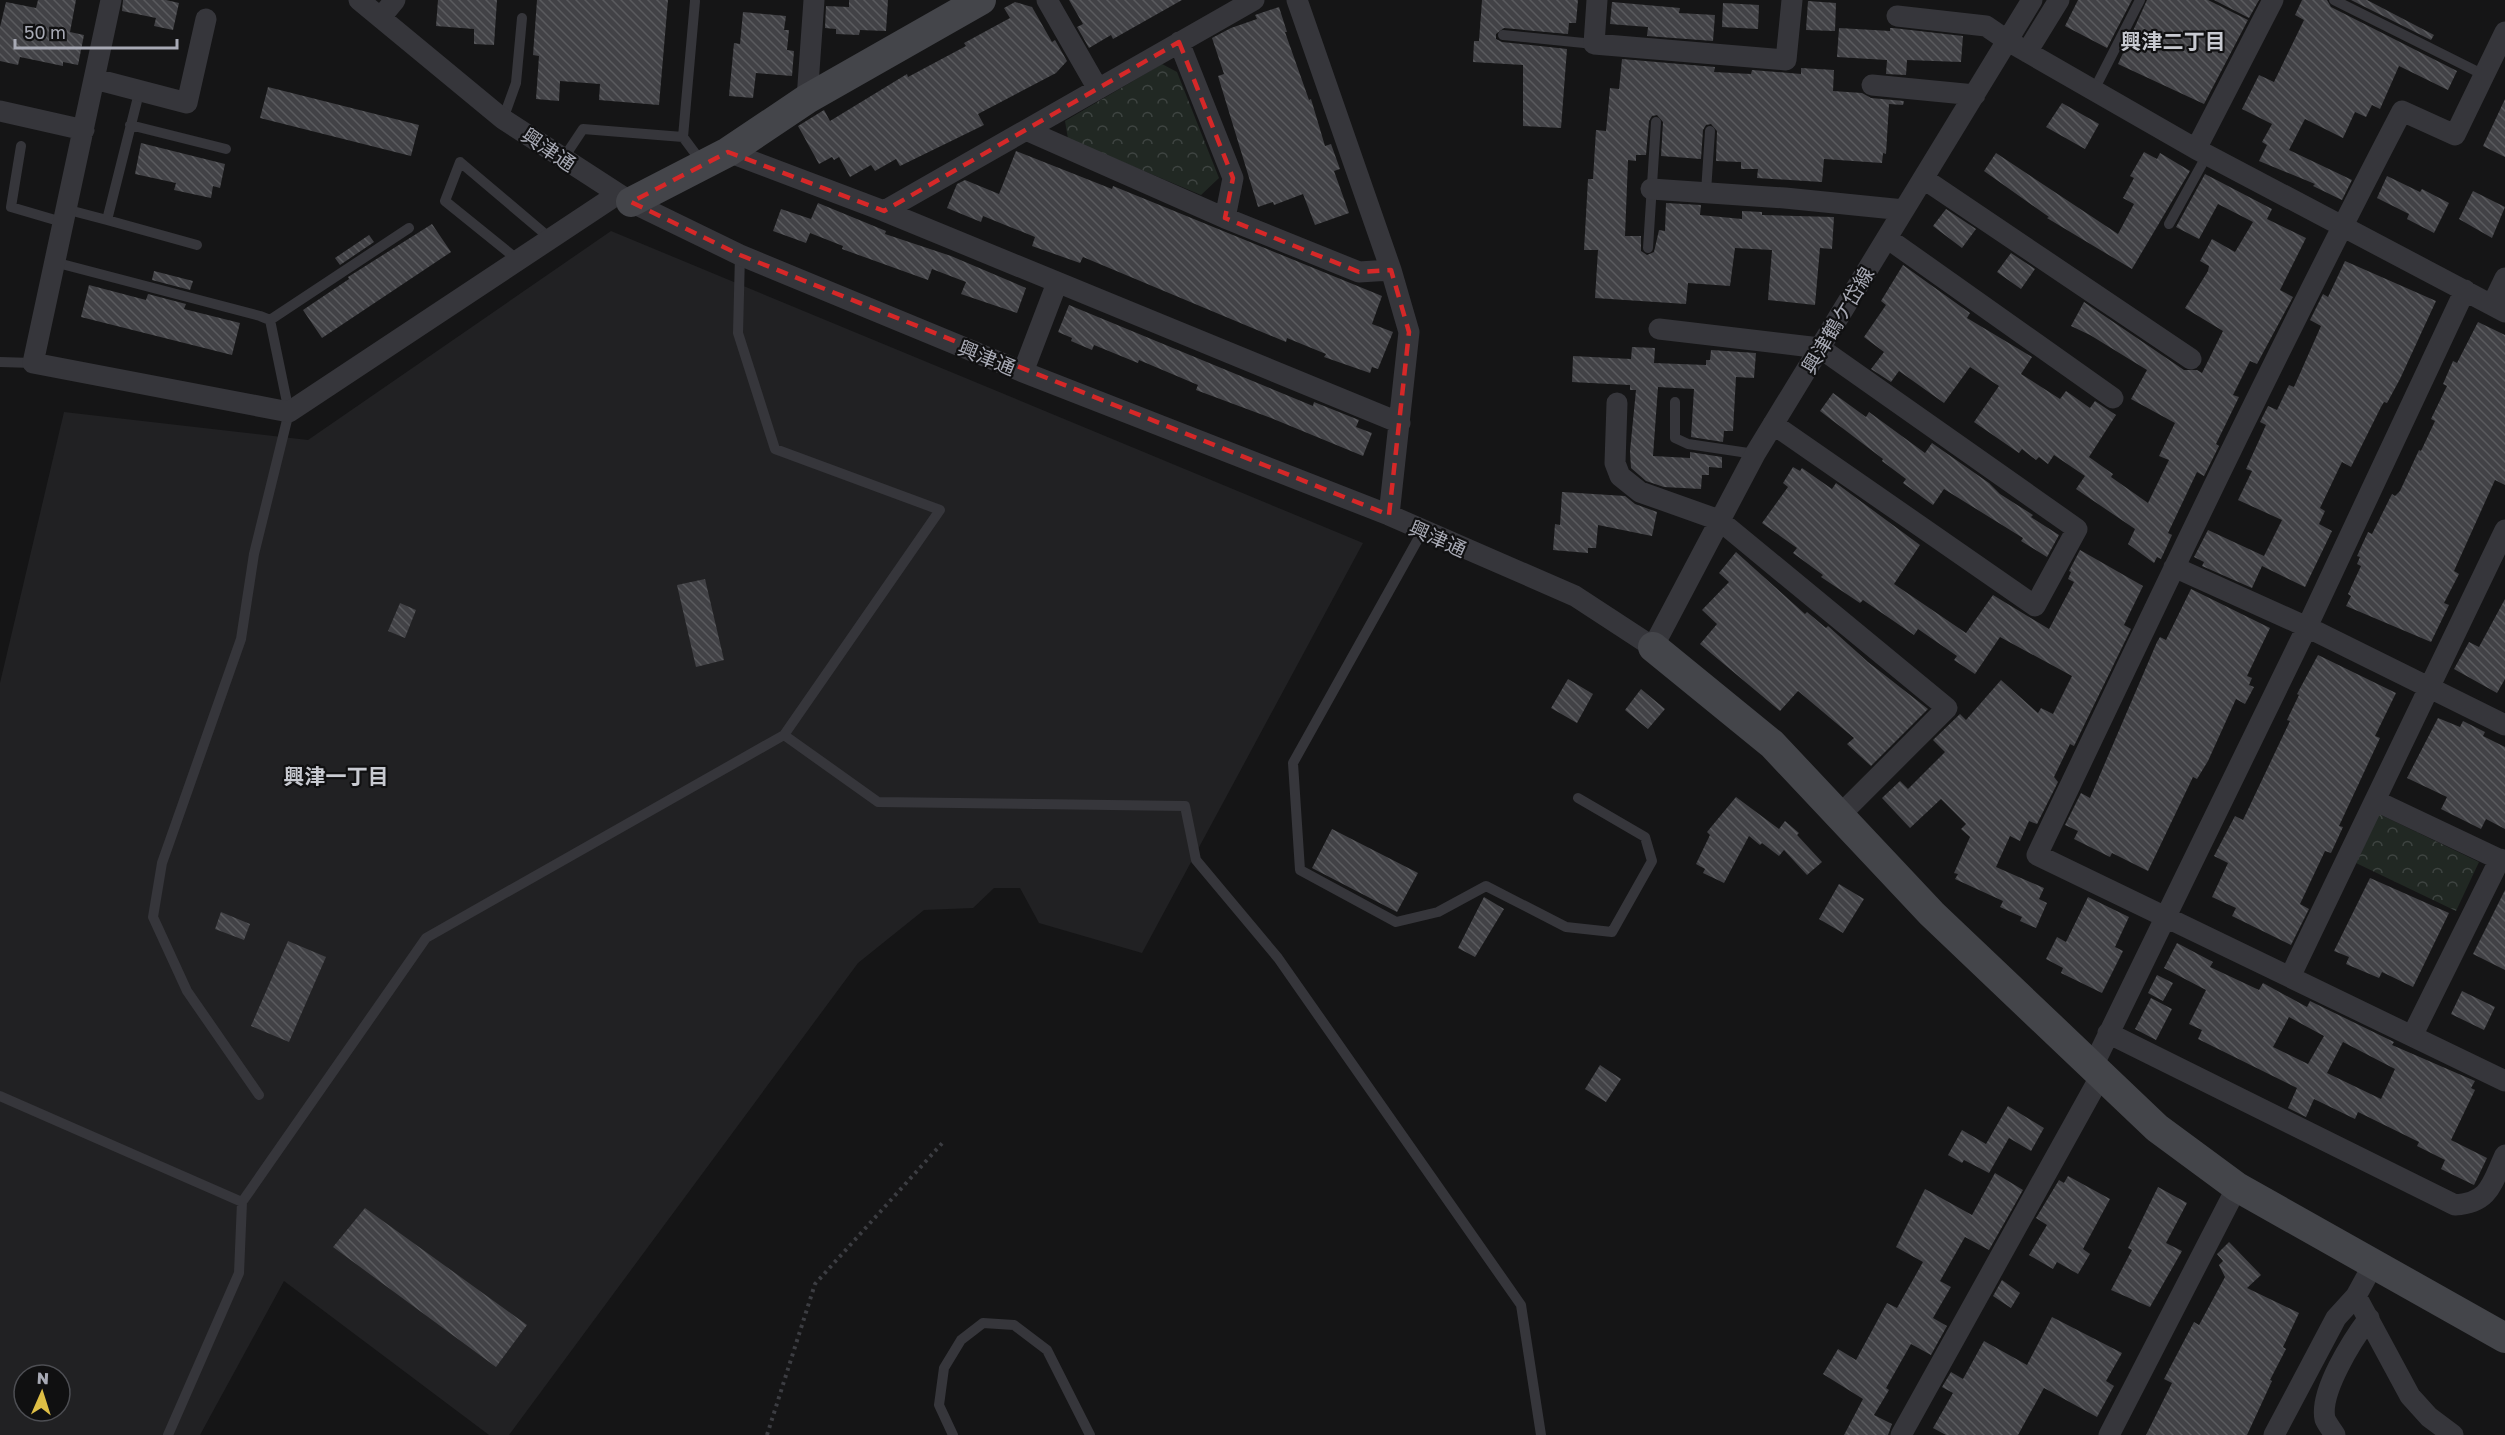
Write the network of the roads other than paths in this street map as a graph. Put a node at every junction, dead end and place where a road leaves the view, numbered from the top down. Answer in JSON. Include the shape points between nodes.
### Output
{"nodes":[{"id":1,"x":111,"y":0,"type":"edge"},
{"id":2,"x":359,"y":0,"type":"edge"},
{"id":3,"x":395,"y":0,"type":"edge"},
{"id":4,"x":814,"y":0,"type":"edge"},
{"id":5,"x":1047,"y":0,"type":"edge"},
{"id":6,"x":1254,"y":0,"type":"edge"},
{"id":7,"x":1297,"y":0,"type":"edge"},
{"id":8,"x":1597,"y":0,"type":"edge"},
{"id":9,"x":1792,"y":0,"type":"edge"},
{"id":10,"x":2032,"y":0,"type":"edge"},
{"id":11,"x":2059,"y":0,"type":"edge"},
{"id":12,"x":2140,"y":0,"type":"edge"},
{"id":13,"x":2273,"y":0,"type":"edge"},
{"id":14,"x":2334,"y":0,"type":"edge"},
{"id":15,"x":695,"y":1,"type":"edge"},
{"id":16,"x":974,"y":2,"type":"edge"},
{"id":17,"x":1896,"y":16,"type":"dead end"},
{"id":18,"x":381,"y":17,"type":"junction"},
{"id":19,"x":522,"y":18,"type":"dead end"},
{"id":20,"x":206,"y":19,"type":"dead end"},
{"id":21,"x":2505,"y":32,"type":"edge"},
{"id":22,"x":1503,"y":35,"type":"dead end"},
{"id":23,"x":2008,"y":41,"type":"junction"},
{"id":24,"x":1179,"y":42,"type":"junction"},
{"id":25,"x":1594,"y":44,"type":"junction"},
{"id":26,"x":2027,"y":52,"type":"junction"},
{"id":27,"x":2484,"y":75,"type":"junction"},
{"id":28,"x":95,"y":79,"type":"junction"},
{"id":29,"x":1872,"y":85,"type":"dead end"},
{"id":30,"x":1098,"y":89,"type":"junction"},
{"id":31,"x":2094,"y":90,"type":"junction"},
{"id":32,"x":138,"y":93,"type":"junction"},
{"id":33,"x":1975,"y":96,"type":"junction"},
{"id":34,"x":807,"y":99,"type":"junction"},
{"id":35,"x":0,"y":111,"type":"edge"},
{"id":36,"x":503,"y":118,"type":"junction"},
{"id":37,"x":1656,"y":122,"type":"dead end"},
{"id":38,"x":130,"y":125,"type":"junction"},
{"id":39,"x":84,"y":130,"type":"junction"},
{"id":40,"x":1028,"y":131,"type":"junction"},
{"id":41,"x":1710,"y":131,"type":"dead end"},
{"id":42,"x":683,"y":137,"type":"junction"},
{"id":43,"x":21,"y":146,"type":"dead end"},
{"id":44,"x":226,"y":149,"type":"dead end"},
{"id":45,"x":2202,"y":152,"type":"junction"},
{"id":46,"x":716,"y":158,"type":"junction"},
{"id":47,"x":563,"y":159,"type":"junction"},
{"id":48,"x":1924,"y":178,"type":"junction"},
{"id":49,"x":1651,"y":189,"type":"junction"},
{"id":50,"x":1706,"y":192,"type":"junction"},
{"id":51,"x":624,"y":198,"type":"junction"},
{"id":52,"x":1904,"y":210,"type":"junction"},
{"id":53,"x":884,"y":211,"type":"junction"},
{"id":54,"x":64,"y":215,"type":"junction"},
{"id":55,"x":1225,"y":218,"type":"junction"},
{"id":56,"x":107,"y":220,"type":"junction"},
{"id":57,"x":2169,"y":224,"type":"dead end"},
{"id":58,"x":2341,"y":227,"type":"junction"},
{"id":59,"x":409,"y":228,"type":"dead end"},
{"id":60,"x":1887,"y":238,"type":"junction"},
{"id":61,"x":551,"y":239,"type":"junction"},
{"id":62,"x":197,"y":245,"type":"dead end"},
{"id":63,"x":1648,"y":248,"type":"dead end"},
{"id":64,"x":740,"y":255,"type":"junction"},
{"id":65,"x":518,"y":260,"type":"junction"},
{"id":66,"x":54,"y":262,"type":"junction"},
{"id":67,"x":1391,"y":270,"type":"junction"},
{"id":68,"x":2505,"y":278,"type":"edge"},
{"id":69,"x":1057,"y":283,"type":"junction"},
{"id":70,"x":2465,"y":290,"type":"junction"},
{"id":71,"x":2498,"y":308,"type":"edge"},
{"id":72,"x":270,"y":321,"type":"junction"},
{"id":73,"x":1659,"y":329,"type":"dead end"},
{"id":74,"x":1820,"y":348,"type":"junction"},
{"id":75,"x":2191,"y":359,"type":"dead end"},
{"id":76,"x":0,"y":362,"type":"edge"},
{"id":77,"x":33,"y":363,"type":"junction"},
{"id":78,"x":1023,"y":372,"type":"junction"},
{"id":79,"x":2113,"y":398,"type":"dead end"},
{"id":80,"x":1675,"y":402,"type":"dead end"},
{"id":81,"x":1617,"y":403,"type":"dead end"},
{"id":82,"x":289,"y":412,"type":"junction"},
{"id":83,"x":1400,"y":423,"type":"junction"},
{"id":84,"x":1773,"y":424,"type":"junction"},
{"id":85,"x":1755,"y":454,"type":"junction"},
{"id":86,"x":1389,"y":516,"type":"junction"},
{"id":87,"x":1719,"y":520,"type":"junction"},
{"id":88,"x":2505,"y":530,"type":"edge"},
{"id":89,"x":1422,"y":532,"type":"junction"},
{"id":90,"x":2174,"y":567,"type":"junction"},
{"id":91,"x":2307,"y":627,"type":"junction"},
{"id":92,"x":1653,"y":646,"type":"junction"},
{"id":93,"x":2429,"y":689,"type":"junction"},
{"id":94,"x":2505,"y":725,"type":"edge"},
{"id":95,"x":784,"y":735,"type":"junction"},
{"id":96,"x":1578,"y":798,"type":"dead end"},
{"id":97,"x":2376,"y":801,"type":"junction"},
{"id":98,"x":1841,"y":814,"type":"junction"},
{"id":99,"x":2502,"y":861,"type":"edge"},
{"id":100,"x":2165,"y":915,"type":"junction"},
{"id":101,"x":2290,"y":977,"type":"junction"},
{"id":102,"x":2108,"y":1033,"type":"junction"},
{"id":103,"x":2412,"y":1036,"type":"junction"},
{"id":104,"x":2096,"y":1072,"type":"junction"},
{"id":105,"x":2505,"y":1081,"type":"edge"},
{"id":106,"x":259,"y":1095,"type":"dead end"},
{"id":107,"x":0,"y":1096,"type":"edge"},
{"id":108,"x":2505,"y":1155,"type":"edge"},
{"id":109,"x":2499,"y":1184,"type":"edge"},
{"id":110,"x":2237,"y":1187,"type":"junction"},
{"id":111,"x":242,"y":1202,"type":"junction"},
{"id":112,"x":2373,"y":1265,"type":"junction"},
{"id":113,"x":2356,"y":1296,"type":"junction"},
{"id":114,"x":2369,"y":1318,"type":"junction"},
{"id":115,"x":2505,"y":1338,"type":"edge"},
{"id":116,"x":168,"y":1435,"type":"edge"},
{"id":117,"x":952,"y":1435,"type":"edge"},
{"id":118,"x":1090,"y":1435,"type":"edge"},
{"id":119,"x":1542,"y":1435,"type":"edge"},
{"id":120,"x":1901,"y":1435,"type":"edge"},
{"id":121,"x":2109,"y":1435,"type":"edge"},
{"id":122,"x":2274,"y":1435,"type":"edge"},
{"id":123,"x":2335,"y":1435,"type":"edge"},
{"id":124,"x":2453,"y":1435,"type":"edge"}],
"edges":[{"from":1,"to":28,"type":"street"},
{"from":2,"to":18,"type":"street","name":"興津通"},
{"from":3,"to":18,"type":"street"},
{"from":4,"to":34,"type":"street"},
{"from":5,"to":30,"type":"street"},
{"from":6,"to":24,"type":"street"},
{"from":7,"to":67,"type":"street"},
{"from":8,"to":25,"type":"street"},
{"from":9,"to":25,"type":"street","via":[[1786,60]]},
{"from":10,"to":23,"type":"street","name":"興津鶴ケ岱線"},
{"from":11,"to":26,"type":"street"},
{"from":12,"to":31,"type":"lane"},
{"from":13,"to":45,"type":"street"},
{"from":14,"to":27,"type":"lane"},
{"from":15,"to":42,"type":"lane"},
{"from":16,"to":34,"type":"street"},
{"from":17,"to":23,"type":"street","via":[[1986,26]]},
{"from":18,"to":36,"type":"street","name":"興津通"},
{"from":19,"to":36,"type":"lane","via":[[516,83]]},
{"from":20,"to":32,"type":"street","via":[[187,104]]},
{"from":21,"to":27,"type":"street"},
{"from":22,"to":25,"type":"lane"},
{"from":23,"to":26,"type":"street"},
{"from":23,"to":33,"type":"street","name":"興津鶴ケ岱線"},
{"from":24,"to":30,"type":"street"},
{"from":24,"to":55,"type":"street","via":[[1233,178]]},
{"from":26,"to":31,"type":"street"},
{"from":27,"to":58,"type":"street","via":[[2455,135],[2402,111]]},
{"from":28,"to":32,"type":"street"},
{"from":28,"to":39,"type":"street"},
{"from":29,"to":33,"type":"street"},
{"from":30,"to":40,"type":"street"},
{"from":31,"to":45,"type":"street"},
{"from":32,"to":38,"type":"lane"},
{"from":33,"to":48,"type":"street","name":"興津鶴ケ岱線"},
{"from":34,"to":46,"type":"street"},
{"from":35,"to":39,"type":"street"},
{"from":36,"to":47,"type":"street","name":"興津通"},
{"from":37,"to":49,"type":"lane"},
{"from":38,"to":44,"type":"lane"},
{"from":38,"to":56,"type":"lane"},
{"from":39,"to":54,"type":"street"},
{"from":40,"to":53,"type":"street"},
{"from":40,"to":55,"type":"street"},
{"from":41,"to":50,"type":"lane"},
{"from":42,"to":46,"type":"lane"},
{"from":42,"to":47,"type":"lane","via":[[584,129]]},
{"from":43,"to":54,"type":"lane","via":[[11,207]]},
{"from":45,"to":57,"type":"lane"},
{"from":45,"to":58,"type":"street"},
{"from":46,"to":51,"type":"street"},
{"from":46,"to":53,"type":"street"},
{"from":47,"to":51,"type":"street","name":"興津通"},
{"from":48,"to":52,"type":"street","name":"興津鶴ケ岱線"},
{"from":48,"to":75,"type":"street"},
{"from":49,"to":50,"type":"street"},
{"from":49,"to":63,"type":"lane"},
{"from":50,"to":52,"type":"street"},
{"from":51,"to":61,"type":"street"},
{"from":51,"to":64,"type":"street","name":"興津通"},
{"from":52,"to":60,"type":"street","name":"興津鶴ケ岱線"},
{"from":53,"to":69,"type":"street"},
{"from":54,"to":56,"type":"lane"},
{"from":54,"to":66,"type":"street"},
{"from":55,"to":67,"type":"street","via":[[1359,272]]},
{"from":56,"to":62,"type":"lane"},
{"from":58,"to":70,"type":"street"},
{"from":58,"to":90,"type":"street"},
{"from":59,"to":72,"type":"lane"},
{"from":60,"to":74,"type":"street","name":"興津鶴ケ岱線"},
{"from":60,"to":79,"type":"street"},
{"from":61,"to":65,"type":"street"},
{"from":61,"to":65,"type":"lane","via":[[460,162],[445,201]]},
{"from":64,"to":78,"type":"street","name":"興津通"},
{"from":64,"to":95,"type":"lane","via":[[738,333],[775,449],[940,510]]},
{"from":65,"to":82,"type":"street"},
{"from":66,"to":72,"type":"lane"},
{"from":66,"to":77,"type":"street"},
{"from":67,"to":83,"type":"street","via":[[1409,332]]},
{"from":68,"to":71,"type":"street"},
{"from":69,"to":78,"type":"street"},
{"from":69,"to":83,"type":"street"},
{"from":70,"to":71,"type":"street"},
{"from":70,"to":91,"type":"street"},
{"from":72,"to":82,"type":"lane"},
{"from":73,"to":74,"type":"street"},
{"from":74,"to":84,"type":"street","name":"興津鶴ケ岱線"},
{"from":74,"to":84,"type":"street","via":[[2077,529],[2035,606]]},
{"from":76,"to":77,"type":"lane"},
{"from":77,"to":82,"type":"street"},
{"from":78,"to":86,"type":"street","name":"興津通"},
{"from":80,"to":85,"type":"lane","via":[[1675,438],[1688,444]]},
{"from":81,"to":87,"type":"street","via":[[1615,463],[1620,476],[1640,492]]},
{"from":82,"to":106,"type":"lane","via":[[254,554],[241,639],[162,863],[153,917],[187,991]]},
{"from":83,"to":86,"type":"street"},
{"from":84,"to":85,"type":"street","name":"興津鶴ケ岱線"},
{"from":85,"to":87,"type":"street","name":"興津鶴ケ岱線"},
{"from":86,"to":89,"type":"street","name":"興津通"},
{"from":87,"to":92,"type":"street","name":"興津鶴ケ岱線"},
{"from":87,"to":98,"type":"street","via":[[1947,708]]},
{"from":88,"to":93,"type":"street"},
{"from":89,"to":92,"type":"street","name":"興津通","via":[[1575,596]]},
{"from":89,"to":96,"type":"lane","via":[[1293,763],[1300,870],[1396,922],[1438,912],[1486,886],[1566,927],[1612,932],[1652,861],[1645,837]]},
{"from":90,"to":91,"type":"street"},
{"from":90,"to":100,"type":"street","via":[[2037,855]]},
{"from":91,"to":93,"type":"street"},
{"from":91,"to":100,"type":"street"},
{"from":92,"to":98,"type":"street","via":[[1772,744]]},
{"from":93,"to":94,"type":"street"},
{"from":93,"to":97,"type":"street"},
{"from":95,"to":111,"type":"lane","via":[[426,938]]},
{"from":95,"to":119,"type":"lane","via":[[878,802],[1185,806],[1196,860],[1278,958],[1521,1305]]},
{"from":97,"to":99,"type":"street"},
{"from":97,"to":101,"type":"street"},
{"from":98,"to":104,"type":"street","via":[[1932,914]]},
{"from":99,"to":103,"type":"street"},
{"from":100,"to":101,"type":"street"},
{"from":100,"to":102,"type":"street"},
{"from":101,"to":103,"type":"street"},
{"from":102,"to":104,"type":"street"},
{"from":102,"to":109,"type":"street","via":[[2455,1205],[2472,1204]]},
{"from":103,"to":105,"type":"street"},
{"from":104,"to":110,"type":"street","via":[[2157,1128]]},
{"from":104,"to":120,"type":"street"},
{"from":107,"to":111,"type":"lane"},
{"from":108,"to":109,"type":"street"},
{"from":110,"to":112,"type":"street"},
{"from":110,"to":121,"type":"street"},
{"from":111,"to":116,"type":"lane","via":[[239,1274]]},
{"from":112,"to":113,"type":"street"},
{"from":112,"to":115,"type":"street"},
{"from":113,"to":114,"type":"street"},
{"from":113,"to":122,"type":"street","via":[[2336,1318]]},
{"from":114,"to":123,"type":"street","via":[[2355,1336],[2326,1396],[2325,1420]]},
{"from":114,"to":124,"type":"street","via":[[2410,1396]]},
{"from":117,"to":118,"type":"lane","via":[[939,1405],[944,1368],[961,1340],[983,1323],[1014,1325],[1047,1350]]}]}
